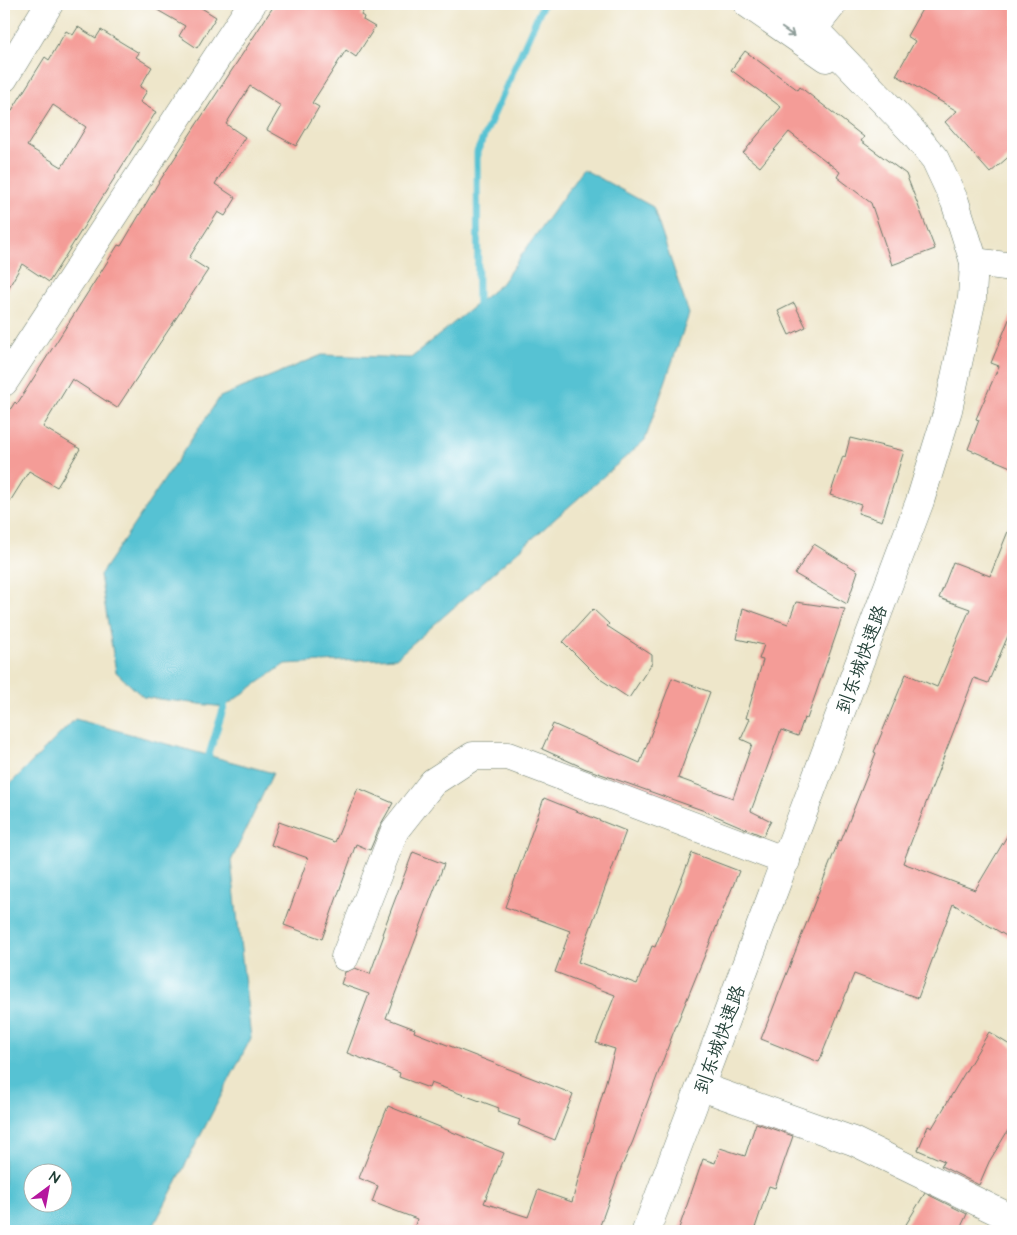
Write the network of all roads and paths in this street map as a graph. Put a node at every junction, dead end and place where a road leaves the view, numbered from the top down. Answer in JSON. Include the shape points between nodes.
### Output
{"nodes":[{"id":1,"x":49,"y":4,"type":"edge"},
{"id":2,"x":748,"y":4,"type":"edge"},
{"id":3,"x":790,"y":4,"type":"edge"},
{"id":4,"x":833,"y":4,"type":"edge"},
{"id":5,"x":242,"y":7,"type":"edge"},
{"id":6,"x":814,"y":28,"type":"junction"},
{"id":7,"x":4,"y":78,"type":"edge"},
{"id":8,"x":878,"y":94,"type":"junction"},
{"id":9,"x":974,"y":262,"type":"junction"},
{"id":10,"x":1013,"y":267,"type":"edge"},
{"id":11,"x":4,"y":382,"type":"edge"},
{"id":12,"x":786,"y":861,"type":"junction"},
{"id":13,"x":344,"y":957,"type":"dead end"},
{"id":14,"x":702,"y":1087,"type":"junction"},
{"id":15,"x":1013,"y":1220,"type":"edge"},
{"id":16,"x":646,"y":1231,"type":"edge"}],
"edges":[{"from":1,"to":7,"type":"main road"},
{"from":2,"to":8,"type":"main road","name":"到东城快速路","one_way":true},
{"from":3,"to":6,"type":"main road","name":"到东城快速路"},
{"from":4,"to":6,"type":"main road"},
{"from":5,"to":11,"type":"main road"},
{"from":6,"to":8,"type":"main road","name":"到东城快速路"},
{"from":8,"to":9,"type":"main road","name":"到东城快速路","via":[[935,159],[955,202]]},
{"from":9,"to":10,"type":"main road"},
{"from":9,"to":12,"type":"main road","name":"到东城快速路","via":[[972,298],[948,410],[920,501]]},
{"from":12,"to":13,"type":"main road","via":[[508,756],[473,756],[433,782],[395,830]]},
{"from":12,"to":14,"type":"main road","name":"到东城快速路"},
{"from":14,"to":15,"type":"main road","via":[[853,1141]]},
{"from":14,"to":16,"type":"main road","name":"到东城快速路"}]}
